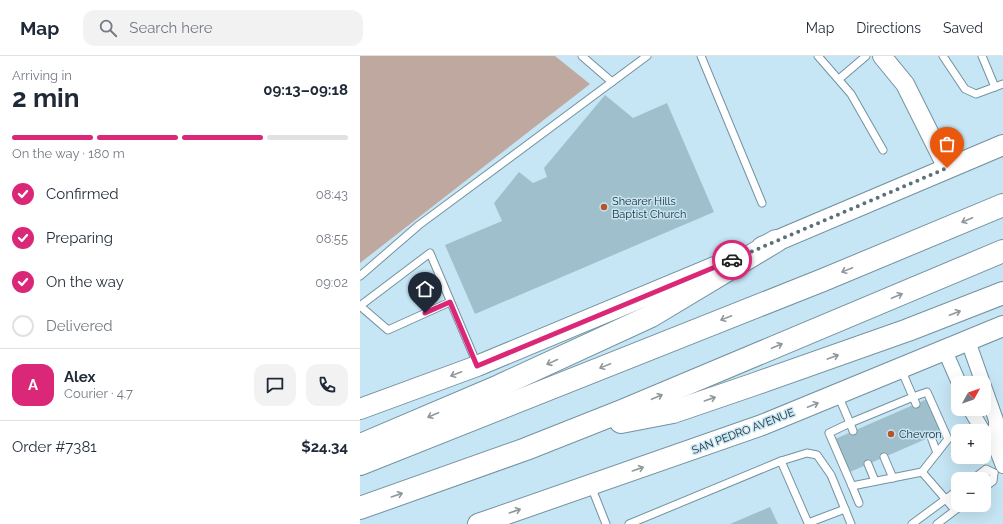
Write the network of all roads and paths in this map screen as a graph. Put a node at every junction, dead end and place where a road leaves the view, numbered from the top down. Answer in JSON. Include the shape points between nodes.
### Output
{"nodes":[{"id":1,"x":582,"y":56,"type":"edge"},
{"id":2,"x":647,"y":56,"type":"edge"},
{"id":3,"x":701,"y":56,"type":"edge"},
{"id":4,"x":818,"y":56,"type":"edge"},
{"id":5,"x":866,"y":56,"type":"edge"},
{"id":6,"x":882,"y":56,"type":"edge"},
{"id":7,"x":943,"y":56,"type":"edge"},
{"id":8,"x":982,"y":56,"type":"edge"},
{"id":9,"x":838,"y":80,"type":"junction"},
{"id":10,"x":612,"y":82,"type":"junction"},
{"id":11,"x":1003,"y":84,"type":"edge"},
{"id":12,"x":995,"y":87,"type":"junction"},
{"id":13,"x":1003,"y":145,"type":"edge"},
{"id":14,"x":883,"y":150,"type":"dead end"},
{"id":15,"x":947,"y":168,"type":"junction"},
{"id":16,"x":762,"y":203,"type":"dead end"},
{"id":17,"x":1003,"y":205,"type":"edge"},
{"id":18,"x":776,"y":241,"type":"junction"},
{"id":19,"x":1003,"y":251,"type":"edge"},
{"id":20,"x":360,"y":276,"type":"edge"},
{"id":21,"x":1003,"y":293,"type":"edge"},
{"id":22,"x":450,"y":302,"type":"junction"},
{"id":23,"x":360,"y":306,"type":"edge"},
{"id":24,"x":1003,"y":326,"type":"edge"},
{"id":25,"x":968,"y":341,"type":"junction"},
{"id":26,"x":945,"y":351,"type":"junction"},
{"id":27,"x":477,"y":366,"type":"junction"},
{"id":28,"x":901,"y":369,"type":"junction"},
{"id":29,"x":956,"y":376,"type":"edge"},
{"id":30,"x":838,"y":395,"type":"junction"},
{"id":31,"x":914,"y":400,"type":"junction"},
{"id":32,"x":362,"y":406,"type":"edge"},
{"id":33,"x":866,"y":417,"type":"junction"},
{"id":34,"x":850,"y":423,"type":"junction"},
{"id":35,"x":869,"y":424,"type":"dead end"},
{"id":36,"x":854,"y":431,"type":"dead end"},
{"id":37,"x":569,"y":432,"type":"junction"},
{"id":38,"x":930,"y":437,"type":"dead end"},
{"id":39,"x":991,"y":442,"type":"edge"},
{"id":40,"x":360,"y":447,"type":"edge"},
{"id":41,"x":996,"y":448,"type":"junction"},
{"id":42,"x":938,"y":453,"type":"junction"},
{"id":43,"x":884,"y":457,"type":"dead end"},
{"id":44,"x":781,"y":461,"type":"junction"},
{"id":45,"x":360,"y":464,"type":"edge"},
{"id":46,"x":868,"y":464,"type":"dead end"},
{"id":47,"x":1000,"y":469,"type":"edge"},
{"id":48,"x":922,"y":472,"type":"junction"},
{"id":49,"x":982,"y":472,"type":"edge"},
{"id":50,"x":893,"y":478,"type":"junction"},
{"id":51,"x":876,"y":481,"type":"junction"},
{"id":52,"x":991,"y":483,"type":"edge"},
{"id":53,"x":591,"y":486,"type":"junction"},
{"id":54,"x":852,"y":486,"type":"junction"},
{"id":55,"x":951,"y":496,"type":"edge"},
{"id":56,"x":946,"y":500,"type":"junction"},
{"id":57,"x":859,"y":503,"type":"dead end"},
{"id":58,"x":951,"y":506,"type":"edge"},
{"id":59,"x":360,"y":508,"type":"edge"},
{"id":60,"x":845,"y":509,"type":"junction"},
{"id":61,"x":952,"y":512,"type":"edge"},
{"id":62,"x":478,"y":524,"type":"edge"},
{"id":63,"x":606,"y":524,"type":"edge"},
{"id":64,"x":629,"y":524,"type":"edge"},
{"id":65,"x":851,"y":524,"type":"edge"},
{"id":66,"x":912,"y":524,"type":"edge"},
{"id":67,"x":937,"y":524,"type":"edge"}],
"edges":[{"from":1,"to":10,"type":"lane"},
{"from":2,"to":10,"type":"lane"},
{"from":3,"to":16,"type":"lane"},
{"from":4,"to":9,"type":"lane"},
{"from":5,"to":9,"type":"lane"},
{"from":6,"to":15,"type":"street","via":[[905,84]]},
{"from":7,"to":12,"type":"lane","via":[[965,90],[976,94]]},
{"from":8,"to":12,"type":"lane"},
{"from":9,"to":14,"type":"lane","via":[[851,94]]},
{"from":10,"to":20,"type":"lane","via":[[419,225]]},
{"from":11,"to":12,"type":"lane"},
{"from":13,"to":15,"type":"main road"},
{"from":15,"to":18,"type":"main road"},
{"from":17,"to":45,"type":"highway","one_way":true,"via":[[823,280]]},
{"from":18,"to":27,"type":"main road"},
{"from":18,"to":40,"type":"highway","one_way":true,"via":[[651,316]]},
{"from":37,"to":19,"type":"highway","one_way":true},
{"from":37,"to":21,"type":"highway","one_way":true,"via":[[673,412],[827,359]]},
{"from":22,"to":23,"type":"lane","via":[[388,330]]},
{"from":22,"to":23,"type":"lane","via":[[430,254]]},
{"from":22,"to":27,"type":"lane"},
{"from":24,"to":25,"type":"main road","name":"SAN PEDRO AVENUE"},
{"from":25,"to":26,"type":"main road","name":"SAN PEDRO AVENUE"},
{"from":25,"to":41,"type":"street","via":[[996,420]]},
{"from":26,"to":28,"type":"main road","name":"SAN PEDRO AVENUE"},
{"from":26,"to":29,"type":"street"},
{"from":27,"to":32,"type":"main road","one_way":true},
{"from":28,"to":30,"type":"main road","name":"SAN PEDRO AVENUE"},
{"from":28,"to":31,"type":"lane"},
{"from":30,"to":34,"type":"lane"},
{"from":53,"to":30,"type":"main road","name":"SAN PEDRO AVENUE","one_way":true},
{"from":31,"to":33,"type":"lane"},
{"from":31,"to":42,"type":"lane","via":[[927,392],[948,439]]},
{"from":33,"to":34,"type":"lane"},
{"from":33,"to":35,"type":"lane"},
{"from":34,"to":36,"type":"lane"},
{"from":34,"to":54,"type":"lane","via":[[829,433]]},
{"from":59,"to":37,"type":"highway","one_way":true},
{"from":38,"to":42,"type":"lane"},
{"from":39,"to":41,"type":"street"},
{"from":41,"to":47,"type":"street"},
{"from":42,"to":48,"type":"lane"},
{"from":43,"to":50,"type":"lane"},
{"from":44,"to":60,"type":"lane","via":[[807,453],[817,455],[831,476]]},
{"from":44,"to":60,"type":"lane","via":[[808,523]]},
{"from":44,"to":64,"type":"lane"},
{"from":46,"to":51,"type":"lane"},
{"from":47,"to":49,"type":"lane","via":[[986,469]]},
{"from":47,"to":52,"type":"lane"},
{"from":48,"to":50,"type":"lane"},
{"from":48,"to":56,"type":"lane"},
{"from":50,"to":51,"type":"lane"},
{"from":51,"to":54,"type":"lane"},
{"from":62,"to":53,"type":"main road","name":"SAN PEDRO AVENUE","one_way":true},
{"from":53,"to":63,"type":"lane"},
{"from":54,"to":57,"type":"lane"},
{"from":55,"to":56,"type":"lane"},
{"from":56,"to":58,"type":"lane"},
{"from":56,"to":66,"type":"lane"},
{"from":60,"to":65,"type":"lane"},
{"from":61,"to":67,"type":"lane"}]}
